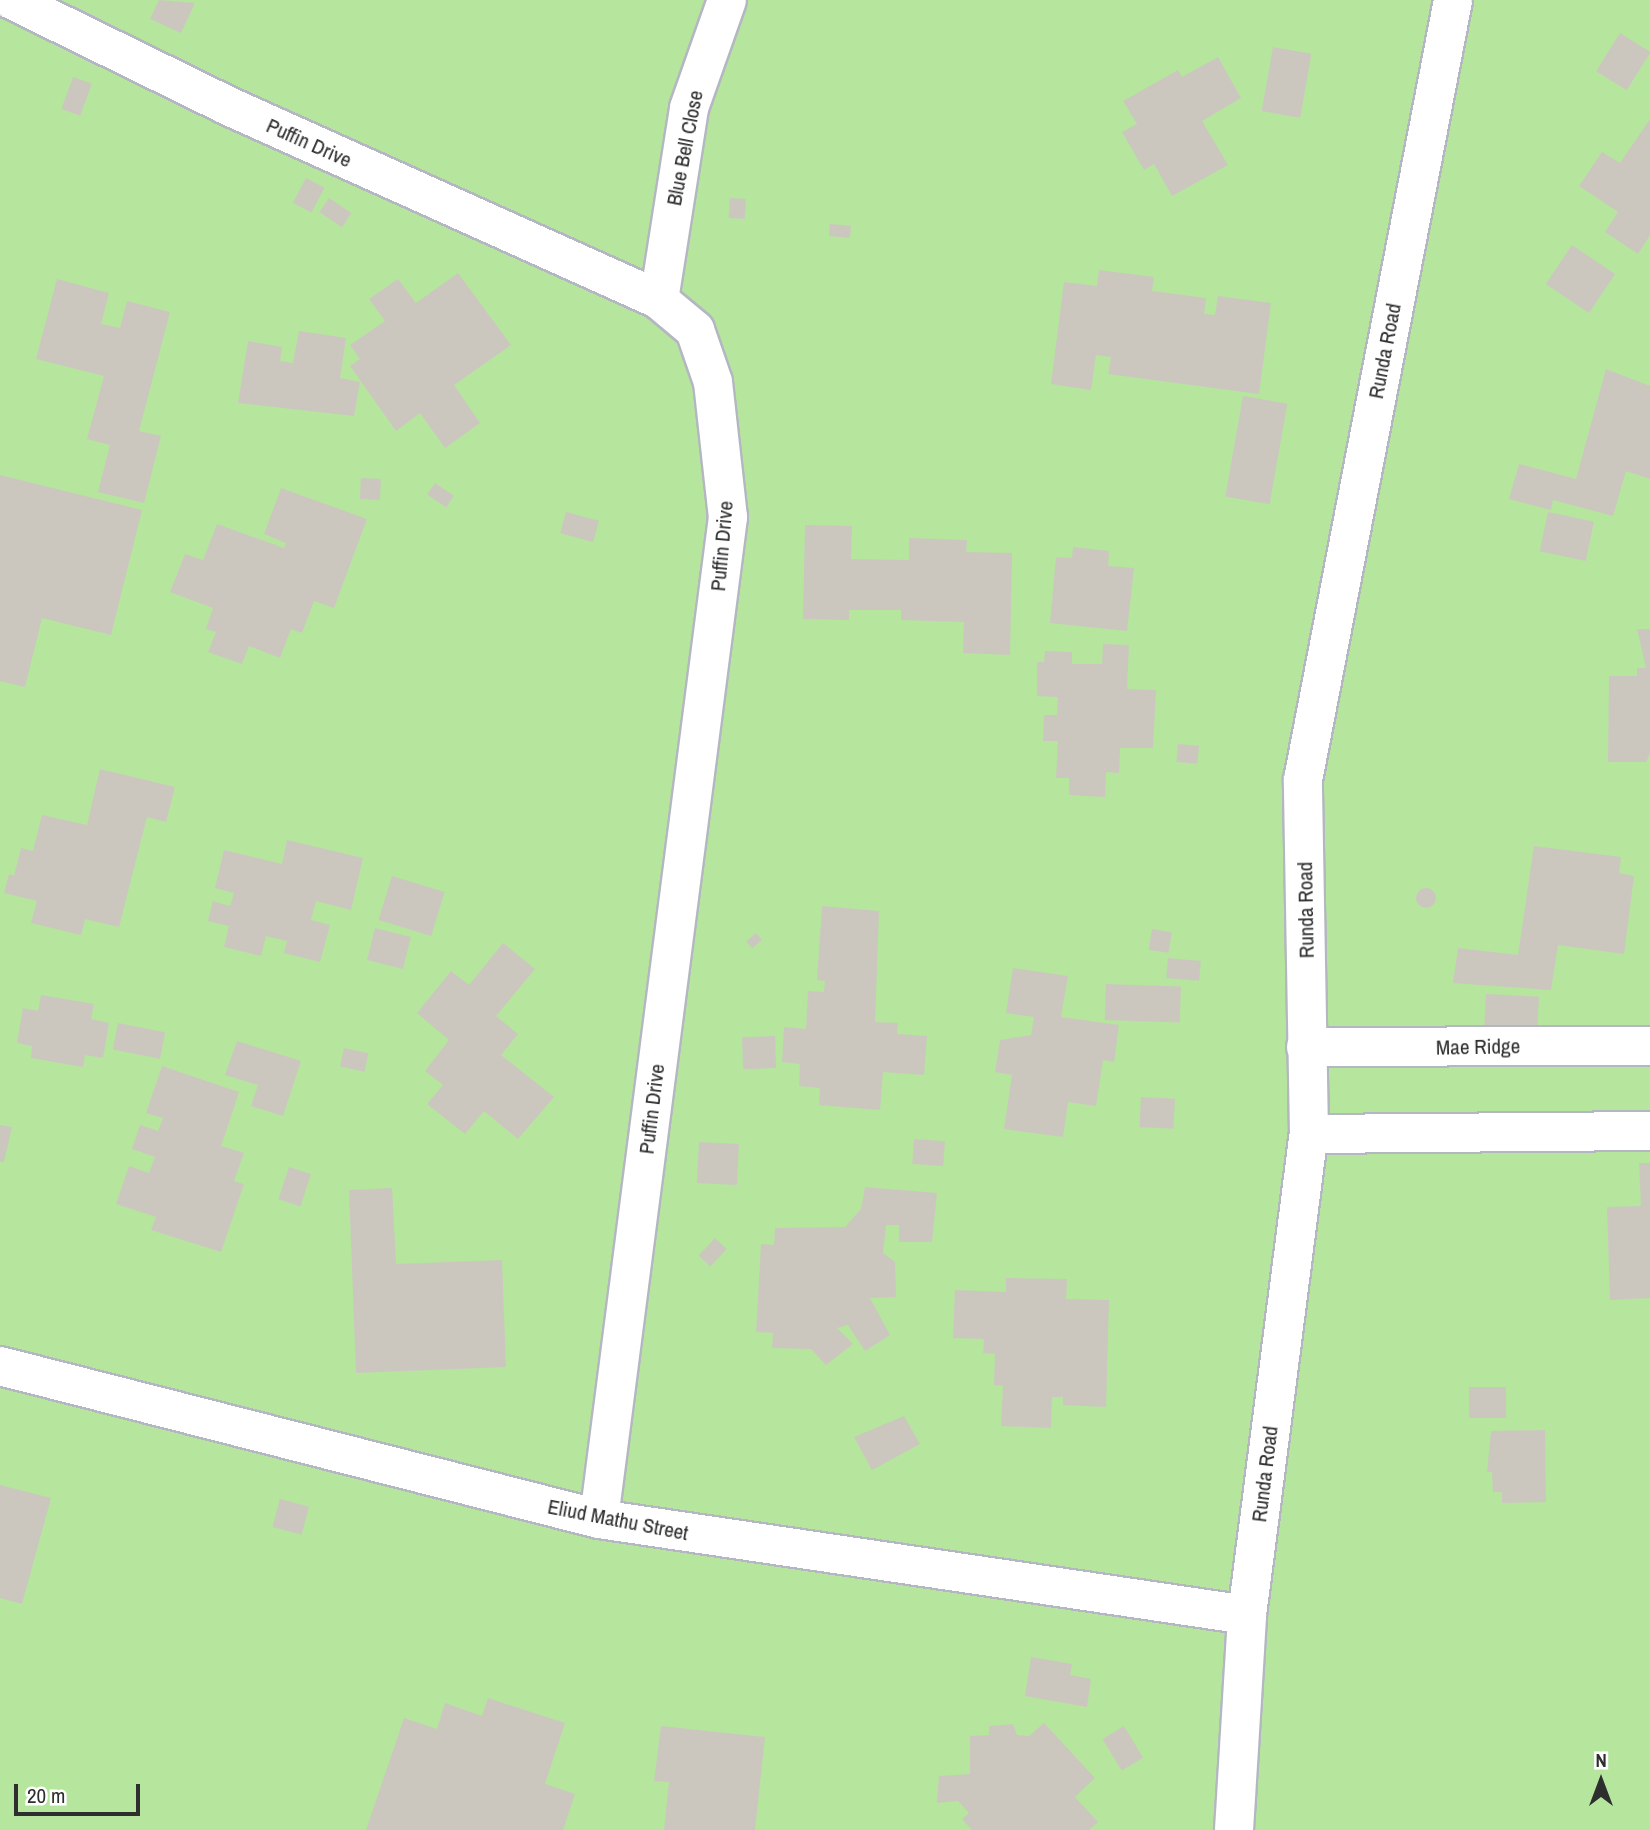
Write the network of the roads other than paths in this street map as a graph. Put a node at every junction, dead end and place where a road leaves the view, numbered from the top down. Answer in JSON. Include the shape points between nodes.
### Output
{"nodes":[{"id":1,"x":12,"y":0,"type":"edge"},
{"id":2,"x":727,"y":0,"type":"edge"},
{"id":3,"x":1453,"y":0,"type":"edge"},
{"id":4,"x":659,"y":300,"type":"junction"},
{"id":5,"x":1650,"y":1046,"type":"edge"},
{"id":6,"x":1306,"y":1047,"type":"junction"},
{"id":7,"x":1650,"y":1130,"type":"edge"},
{"id":8,"x":1309,"y":1134,"type":"junction"},
{"id":9,"x":0,"y":1366,"type":"edge"},
{"id":10,"x":598,"y":1519,"type":"junction"},
{"id":11,"x":1247,"y":1615,"type":"junction"},
{"id":12,"x":1234,"y":1830,"type":"edge"}],
"edges":[{"from":1,"to":4,"type":"street","name":"Puffin Drive","via":[[226,105]]},
{"from":2,"to":4,"type":"street","name":"Blue Bell Close","via":[[690,108]]},
{"from":3,"to":6,"type":"street","name":"Runda Road","via":[[1303,780]]},
{"from":4,"to":10,"type":"street","name":"Puffin Drive","via":[[695,330],[713,382],[728,517]]},
{"from":5,"to":6,"type":"street","name":"Mae Ridge"},
{"from":6,"to":8,"type":"street","name":"Runda Road"},
{"from":7,"to":8,"type":"street"},
{"from":8,"to":11,"type":"street","name":"Runda Road"},
{"from":9,"to":10,"type":"street","name":"Eliud Mathu Street"},
{"from":10,"to":11,"type":"street","name":"Eliud Mathu Street"},
{"from":11,"to":12,"type":"street","name":"Runda Road"}]}
